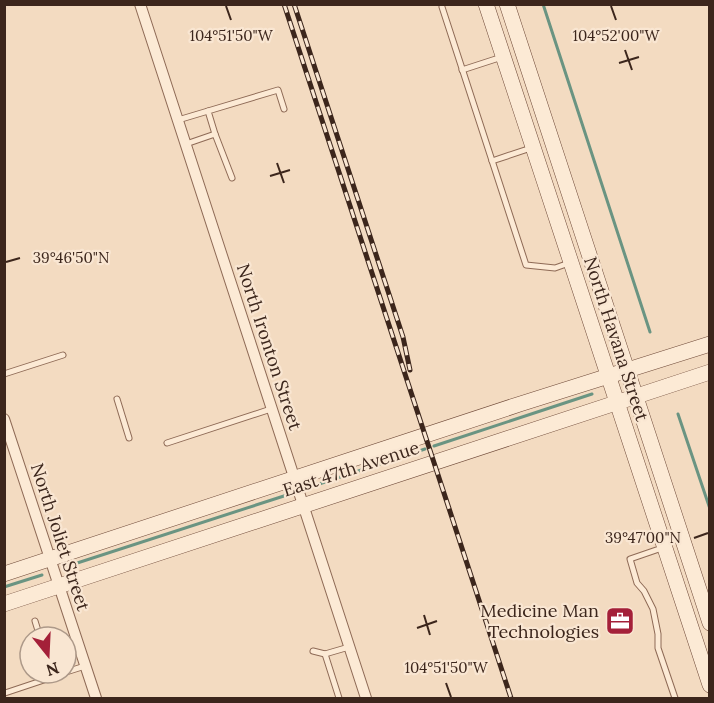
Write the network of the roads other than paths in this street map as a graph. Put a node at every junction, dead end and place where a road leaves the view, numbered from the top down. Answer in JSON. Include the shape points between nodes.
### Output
{"nodes":[{"id":1,"x":140,"y":4,"type":"edge"},
{"id":2,"x":486,"y":4,"type":"edge"},
{"id":3,"x":507,"y":4,"type":"edge"},
{"id":4,"x":442,"y":7,"type":"dead end"},
{"id":5,"x":503,"y":57,"type":"junction"},
{"id":6,"x":462,"y":70,"type":"junction"},
{"id":7,"x":284,"y":109,"type":"dead end"},
{"id":8,"x":208,"y":111,"type":"junction"},
{"id":9,"x":178,"y":120,"type":"junction"},
{"id":10,"x":215,"y":134,"type":"junction"},
{"id":11,"x":186,"y":144,"type":"junction"},
{"id":12,"x":533,"y":148,"type":"junction"},
{"id":13,"x":492,"y":161,"type":"junction"},
{"id":14,"x":232,"y":178,"type":"dead end"},
{"id":15,"x":571,"y":263,"type":"junction"},
{"id":16,"x":710,"y":344,"type":"edge"},
{"id":17,"x":63,"y":355,"type":"dead end"},
{"id":18,"x":627,"y":371,"type":"junction"},
{"id":19,"x":710,"y":372,"type":"edge"},
{"id":20,"x":4,"y":374,"type":"edge"},
{"id":21,"x":608,"y":376,"type":"junction"},
{"id":22,"x":636,"y":396,"type":"junction"},
{"id":23,"x":117,"y":399,"type":"dead end"},
{"id":24,"x":616,"y":403,"type":"junction"},
{"id":25,"x":271,"y":409,"type":"junction"},
{"id":26,"x":4,"y":419,"type":"edge"},
{"id":27,"x":129,"y":438,"type":"dead end"},
{"id":28,"x":167,"y":442,"type":"dead end"},
{"id":29,"x":294,"y":478,"type":"junction"},
{"id":30,"x":303,"y":506,"type":"junction"},
{"id":31,"x":664,"y":548,"type":"junction"},
{"id":32,"x":50,"y":558,"type":"junction"},
{"id":33,"x":4,"y":574,"type":"edge"},
{"id":34,"x":59,"y":586,"type":"junction"},
{"id":35,"x":4,"y":604,"type":"edge"},
{"id":36,"x":35,"y":621,"type":"dead end"},
{"id":37,"x":710,"y":623,"type":"edge"},
{"id":38,"x":36,"y":625,"type":"edge"},
{"id":39,"x":349,"y":647,"type":"junction"},
{"id":40,"x":313,"y":651,"type":"dead end"},
{"id":41,"x":325,"y":654,"type":"junction"},
{"id":42,"x":85,"y":666,"type":"junction"},
{"id":43,"x":78,"y":668,"type":"edge"},
{"id":44,"x":25,"y":685,"type":"edge"},
{"id":45,"x":710,"y":685,"type":"edge"},
{"id":46,"x":4,"y":693,"type":"edge"},
{"id":47,"x":96,"y":699,"type":"edge"},
{"id":48,"x":339,"y":699,"type":"edge"},
{"id":49,"x":366,"y":699,"type":"edge"},
{"id":50,"x":675,"y":699,"type":"edge"}],
"edges":[{"from":1,"to":9,"type":"street","name":"North Ironton Street"},
{"from":2,"to":5,"type":"main road","name":"North Havana Street"},
{"from":3,"to":18,"type":"main road","name":"North Havana Street"},
{"from":4,"to":6,"type":"lane"},
{"from":5,"to":6,"type":"lane"},
{"from":5,"to":12,"type":"main road","name":"North Havana Street"},
{"from":6,"to":13,"type":"lane"},
{"from":7,"to":8,"type":"lane","via":[[278,90]]},
{"from":8,"to":9,"type":"lane"},
{"from":8,"to":10,"type":"lane"},
{"from":9,"to":11,"type":"street","name":"North Ironton Street"},
{"from":10,"to":11,"type":"lane"},
{"from":10,"to":14,"type":"lane"},
{"from":11,"to":25,"type":"street","name":"North Ironton Street"},
{"from":12,"to":13,"type":"lane"},
{"from":12,"to":15,"type":"main road","name":"North Havana Street"},
{"from":13,"to":15,"type":"lane","via":[[526,265],[555,268]]},
{"from":15,"to":21,"type":"main road","name":"North Havana Street"},
{"from":16,"to":18,"type":"main road","name":"East 47th Avenue"},
{"from":17,"to":20,"type":"lane"},
{"from":18,"to":21,"type":"main road","name":"East 47th Avenue"},
{"from":18,"to":22,"type":"main road","name":"North Havana Street"},
{"from":19,"to":22,"type":"main road","name":"East 47th Avenue"},
{"from":21,"to":24,"type":"main road","name":"North Havana Street"},
{"from":21,"to":29,"type":"main road","name":"East 47th Avenue"},
{"from":22,"to":24,"type":"main road","name":"East 47th Avenue"},
{"from":22,"to":37,"type":"main road","name":"North Havana Street"},
{"from":23,"to":27,"type":"lane"},
{"from":24,"to":30,"type":"main road","name":"East 47th Avenue"},
{"from":24,"to":31,"type":"main road","name":"North Havana Street"},
{"from":25,"to":28,"type":"lane"},
{"from":25,"to":29,"type":"street","name":"North Ironton Street"},
{"from":26,"to":32,"type":"street","name":"North Joliet Street"},
{"from":29,"to":30,"type":"street","name":"North Ironton Street"},
{"from":29,"to":32,"type":"main road","name":"East 47th Avenue"},
{"from":30,"to":34,"type":"main road","name":"East 47th Avenue"},
{"from":30,"to":39,"type":"street","name":"North Ironton Street"},
{"from":31,"to":45,"type":"main road","name":"North Havana Street"},
{"from":31,"to":50,"type":"lane","via":[[630,559],[637,583],[653,609],[658,648]]},
{"from":32,"to":33,"type":"main road","name":"East 47th Avenue"},
{"from":32,"to":34,"type":"street","name":"North Joliet Street"},
{"from":34,"to":35,"type":"main road","name":"East 47th Avenue"},
{"from":34,"to":42,"type":"street","name":"North Joliet Street"},
{"from":36,"to":38,"type":"lane"},
{"from":39,"to":41,"type":"lane"},
{"from":39,"to":49,"type":"street","name":"North Ironton Street"},
{"from":40,"to":41,"type":"lane"},
{"from":41,"to":48,"type":"lane"},
{"from":42,"to":43,"type":"lane"},
{"from":42,"to":47,"type":"street","name":"North Joliet Street"},
{"from":44,"to":46,"type":"lane"}]}
